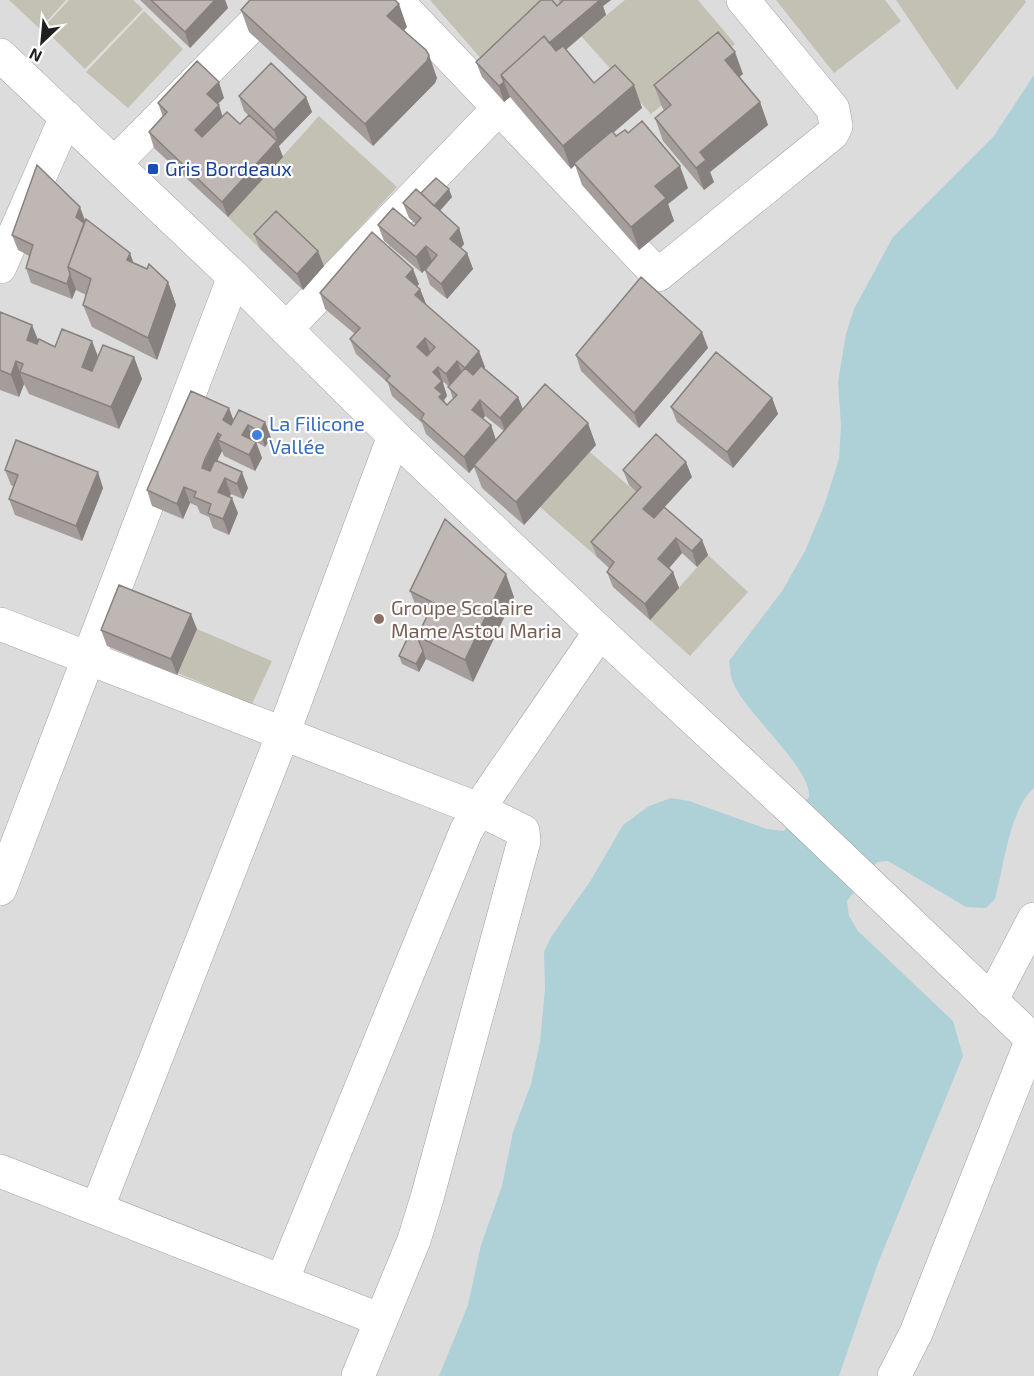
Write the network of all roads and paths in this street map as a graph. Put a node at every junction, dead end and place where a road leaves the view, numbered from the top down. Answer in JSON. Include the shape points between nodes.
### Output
{"nodes":[{"id":1,"x":277,"y":0,"type":"edge"},
{"id":2,"x":396,"y":0,"type":"edge"},
{"id":3,"x":743,"y":0,"type":"edge"},
{"id":4,"x":0,"y":55,"type":"edge"},
{"id":5,"x":498,"y":109,"type":"junction"},
{"id":6,"x":66,"y":117,"type":"junction"},
{"id":7,"x":116,"y":163,"type":"junction"},
{"id":8,"x":9,"y":224,"type":"edge"},
{"id":9,"x":0,"y":267,"type":"edge"},
{"id":10,"x":234,"y":277,"type":"junction"},
{"id":11,"x":286,"y":329,"type":"junction"},
{"id":12,"x":394,"y":436,"type":"junction"},
{"id":13,"x":0,"y":624,"type":"edge"},
{"id":14,"x":600,"y":632,"type":"junction"},
{"id":15,"x":87,"y":657,"type":"junction"},
{"id":16,"x":283,"y":734,"type":"junction"},
{"id":17,"x":478,"y":809,"type":"junction"},
{"id":18,"x":0,"y":889,"type":"edge"},
{"id":19,"x":1034,"y":919,"type":"edge"},
{"id":20,"x":991,"y":1002,"type":"junction"},
{"id":21,"x":1033,"y":1040,"type":"edge"},
{"id":22,"x":0,"y":1171,"type":"edge"},
{"id":23,"x":97,"y":1209,"type":"junction"},
{"id":24,"x":282,"y":1281,"type":"junction"},
{"id":25,"x":381,"y":1320,"type":"junction"},
{"id":26,"x":358,"y":1376,"type":"edge"},
{"id":27,"x":894,"y":1376,"type":"edge"}],
"edges":[{"from":1,"to":7,"type":"street"},
{"from":2,"to":5,"type":"street"},
{"from":3,"to":5,"type":"street","via":[[833,109],[836,126],[832,134],[662,274],[653,272]]},
{"from":4,"to":6,"type":"street"},
{"from":5,"to":11,"type":"street"},
{"from":6,"to":7,"type":"street"},
{"from":6,"to":8,"type":"street"},
{"from":7,"to":10,"type":"street"},
{"from":8,"to":9,"type":"street"},
{"from":10,"to":11,"type":"street"},
{"from":10,"to":15,"type":"street"},
{"from":11,"to":12,"type":"street"},
{"from":12,"to":14,"type":"street"},
{"from":12,"to":16,"type":"street"},
{"from":13,"to":15,"type":"street"},
{"from":14,"to":17,"type":"street"},
{"from":14,"to":20,"type":"street"},
{"from":15,"to":16,"type":"street"},
{"from":15,"to":18,"type":"street"},
{"from":16,"to":17,"type":"street"},
{"from":16,"to":23,"type":"street"},
{"from":17,"to":24,"type":"street","via":[[453,859]]},
{"from":17,"to":25,"type":"street","via":[[523,831],[524,841],[427,1198]]},
{"from":19,"to":20,"type":"street"},
{"from":20,"to":21,"type":"street"},
{"from":21,"to":27,"type":"street","via":[[916,1334]]},
{"from":22,"to":23,"type":"street"},
{"from":23,"to":24,"type":"street"},
{"from":24,"to":25,"type":"street"},
{"from":25,"to":26,"type":"street"}]}
